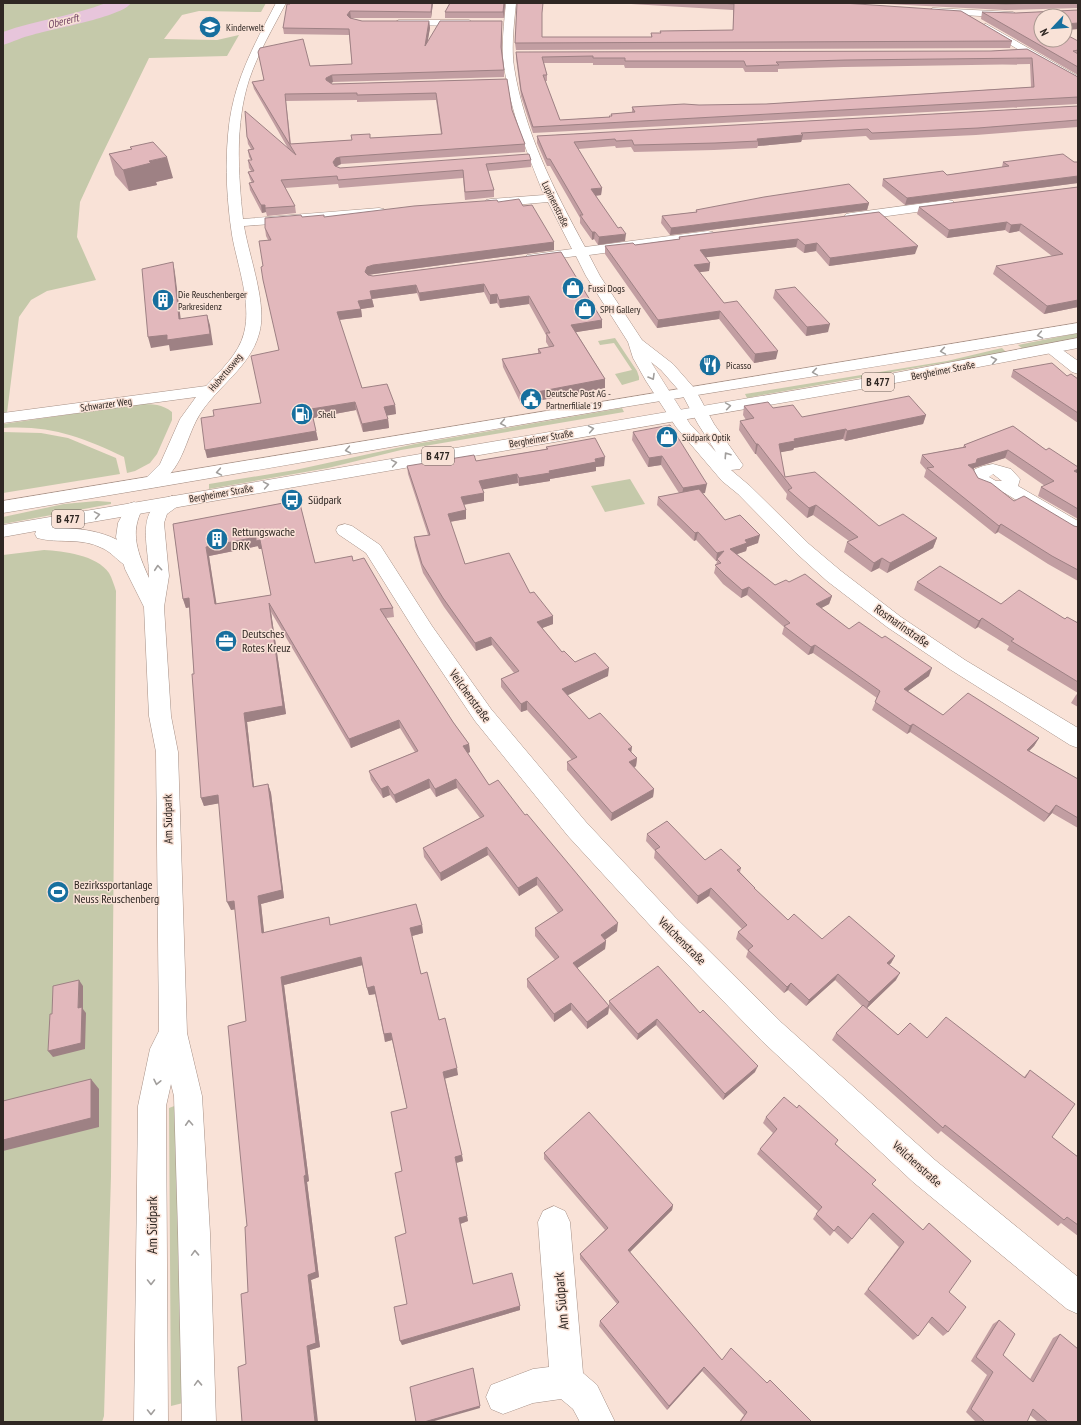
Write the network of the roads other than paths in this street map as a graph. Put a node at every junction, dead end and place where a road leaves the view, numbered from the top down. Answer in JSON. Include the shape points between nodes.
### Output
{"nodes":[{"id":1,"x":281,"y":3,"type":"edge"},
{"id":2,"x":511,"y":3,"type":"edge"},
{"id":3,"x":923,"y":10,"type":"edge"},
{"id":4,"x":960,"y":12,"type":"junction"},
{"id":5,"x":1020,"y":15,"type":"edge"},
{"id":6,"x":390,"y":23,"type":"edge"},
{"id":7,"x":481,"y":23,"type":"edge"},
{"id":8,"x":1027,"y":51,"type":"junction"},
{"id":9,"x":1012,"y":52,"type":"edge"},
{"id":10,"x":1078,"y":81,"type":"edge"},
{"id":11,"x":543,"y":138,"type":"edge"},
{"id":12,"x":527,"y":139,"type":"junction"},
{"id":13,"x":534,"y":156,"type":"junction"},
{"id":14,"x":519,"y":157,"type":"edge"},
{"id":15,"x":552,"y":198,"type":"junction"},
{"id":16,"x":961,"y":203,"type":"edge"},
{"id":17,"x":481,"y":204,"type":"edge"},
{"id":18,"x":394,"y":210,"type":"edge"},
{"id":19,"x":842,"y":218,"type":"edge"},
{"id":20,"x":237,"y":223,"type":"junction"},
{"id":21,"x":723,"y":233,"type":"edge"},
{"id":22,"x":580,"y":252,"type":"junction"},
{"id":23,"x":520,"y":259,"type":"edge"},
{"id":24,"x":1078,"y":328,"type":"edge"},
{"id":25,"x":636,"y":342,"type":"junction"},
{"id":26,"x":1078,"y":343,"type":"edge"},
{"id":27,"x":1052,"y":349,"type":"junction"},
{"id":28,"x":1078,"y":369,"type":"edge"},
{"id":29,"x":209,"y":391,"type":"junction"},
{"id":30,"x":689,"y":392,"type":"junction"},
{"id":31,"x":664,"y":396,"type":"junction"},
{"id":32,"x":699,"y":411,"type":"junction"},
{"id":33,"x":676,"y":415,"type":"junction"},
{"id":34,"x":3,"y":418,"type":"edge"},
{"id":35,"x":151,"y":482,"type":"junction"},
{"id":36,"x":1006,"y":486,"type":"dead end"},
{"id":37,"x":744,"y":490,"type":"junction"},
{"id":38,"x":172,"y":502,"type":"junction"},
{"id":39,"x":3,"y":507,"type":"edge"},
{"id":40,"x":134,"y":508,"type":"junction"},
{"id":41,"x":1078,"y":529,"type":"edge"},
{"id":42,"x":345,"y":530,"type":"dead end"},
{"id":43,"x":3,"y":532,"type":"edge"},
{"id":44,"x":132,"y":562,"type":"junction"},
{"id":45,"x":154,"y":607,"type":"junction"},
{"id":46,"x":1078,"y":739,"type":"edge"},
{"id":47,"x":173,"y":1033,"type":"junction"},
{"id":48,"x":554,"y":1222,"type":"dead end"},
{"id":49,"x":1078,"y":1298,"type":"edge"},
{"id":50,"x":568,"y":1381,"type":"junction"},
{"id":51,"x":503,"y":1397,"type":"dead end"},
{"id":52,"x":151,"y":1422,"type":"edge"},
{"id":53,"x":199,"y":1422,"type":"edge"},
{"id":54,"x":598,"y":1422,"type":"edge"}],
"edges":[{"from":1,"to":20,"type":"street","name":"Hubertusweg","via":[[253,57],[238,100],[234,143]]},
{"from":2,"to":12,"type":"street","name":"Lupinenstraße","via":[[505,23],[512,54],[508,81]]},
{"from":3,"to":4,"type":"street"},
{"from":4,"to":5,"type":"street"},
{"from":4,"to":8,"type":"street"},
{"from":6,"to":7,"type":"street"},
{"from":8,"to":9,"type":"street"},
{"from":8,"to":10,"type":"street"},
{"from":11,"to":12,"type":"street"},
{"from":12,"to":13,"type":"street","name":"Lupinenstraße"},
{"from":13,"to":14,"type":"street"},
{"from":13,"to":15,"type":"street","name":"Lupinenstraße"},
{"from":15,"to":17,"type":"street"},
{"from":15,"to":22,"type":"street","name":"Lupinenstraße"},
{"from":16,"to":19,"type":"street"},
{"from":18,"to":20,"type":"street"},
{"from":20,"to":29,"type":"street","name":"Hubertusweg","via":[[254,324],[247,345],[240,356]]},
{"from":21,"to":22,"type":"street"},
{"from":22,"to":23,"type":"street"},
{"from":22,"to":25,"type":"street","name":"Lupinenstraße"},
{"from":24,"to":30,"type":"street","name":"Bergheimer Straße","number":"B 477","one_way":true},
{"from":25,"to":30,"type":"street","name":"Lupinenstraße","via":[[668,367]]},
{"from":25,"to":31,"type":"street","name":"Lupinenstraße","one_way":true,"via":[[641,358]]},
{"from":26,"to":27,"type":"street","name":"Bergheimer Straße","number":"B 477"},
{"from":27,"to":28,"type":"street"},
{"from":32,"to":27,"type":"street","name":"Bergheimer Straße","number":"B 477","one_way":true},
{"from":29,"to":34,"type":"street","name":"Schwarzer Weg"},
{"from":29,"to":35,"type":"street","name":"Hubertusweg","via":[[190,417],[170,462]]},
{"from":30,"to":31,"type":"street","name":"Bergheimer Straße","number":"B 477"},
{"from":30,"to":32,"type":"street","name":"Rosmarinstraße"},
{"from":31,"to":33,"type":"street","name":"Lupinenstraße"},
{"from":31,"to":35,"type":"street","name":"Bergheimer Straße","number":"B 477","one_way":true},
{"from":32,"to":33,"type":"street","name":"Bergheimer Straße","number":"B 477"},
{"from":37,"to":32,"type":"street","name":"Rosmarinstraße","one_way":true,"via":[[741,476]]},
{"from":33,"to":37,"type":"street","name":"Rosmarinstraße","via":[[728,477]]},
{"from":38,"to":33,"type":"street","name":"Bergheimer Straße","number":"B 477","one_way":true},
{"from":35,"to":39,"type":"street","name":"Bergheimer Straße","number":"B 477"},
{"from":35,"to":40,"type":"street","name":"Hubertusweg"},
{"from":36,"to":41,"type":"street"},
{"from":37,"to":46,"type":"street","name":"Rosmarinstraße","via":[[802,548],[894,622]]},
{"from":38,"to":40,"type":"street","name":"Bergheimer Straße","number":"B 477"},
{"from":45,"to":38,"type":"street","name":"Am Südpark","one_way":true,"via":[[159,576],[154,523],[159,511]]},
{"from":43,"to":40,"type":"street","name":"Bergheimer Straße","number":"B 477","one_way":true},
{"from":40,"to":44,"type":"street","name":"Am Südpark","via":[[126,530]]},
{"from":42,"to":49,"type":"street","name":"Veilchenstraße","via":[[373,549],[483,715],[577,829],[666,926],[772,1032],[924,1171]]},
{"from":43,"to":44,"type":"street","via":[[72,533],[105,541],[118,548]]},
{"from":44,"to":45,"type":"street","name":"Am Südpark"},
{"from":45,"to":47,"type":"street","name":"Am Südpark","via":[[160,716],[167,752]]},
{"from":47,"to":52,"type":"street","name":"Am Südpark","one_way":true,"via":[[164,1049],[152,1106]]},
{"from":53,"to":47,"type":"street","name":"Am Südpark","one_way":true,"via":[[188,1096]]},
{"from":48,"to":50,"type":"street","name":"Am Südpark"},
{"from":50,"to":51,"type":"street","via":[[533,1386]]},
{"from":50,"to":54,"type":"street","via":[[585,1397]]}]}
